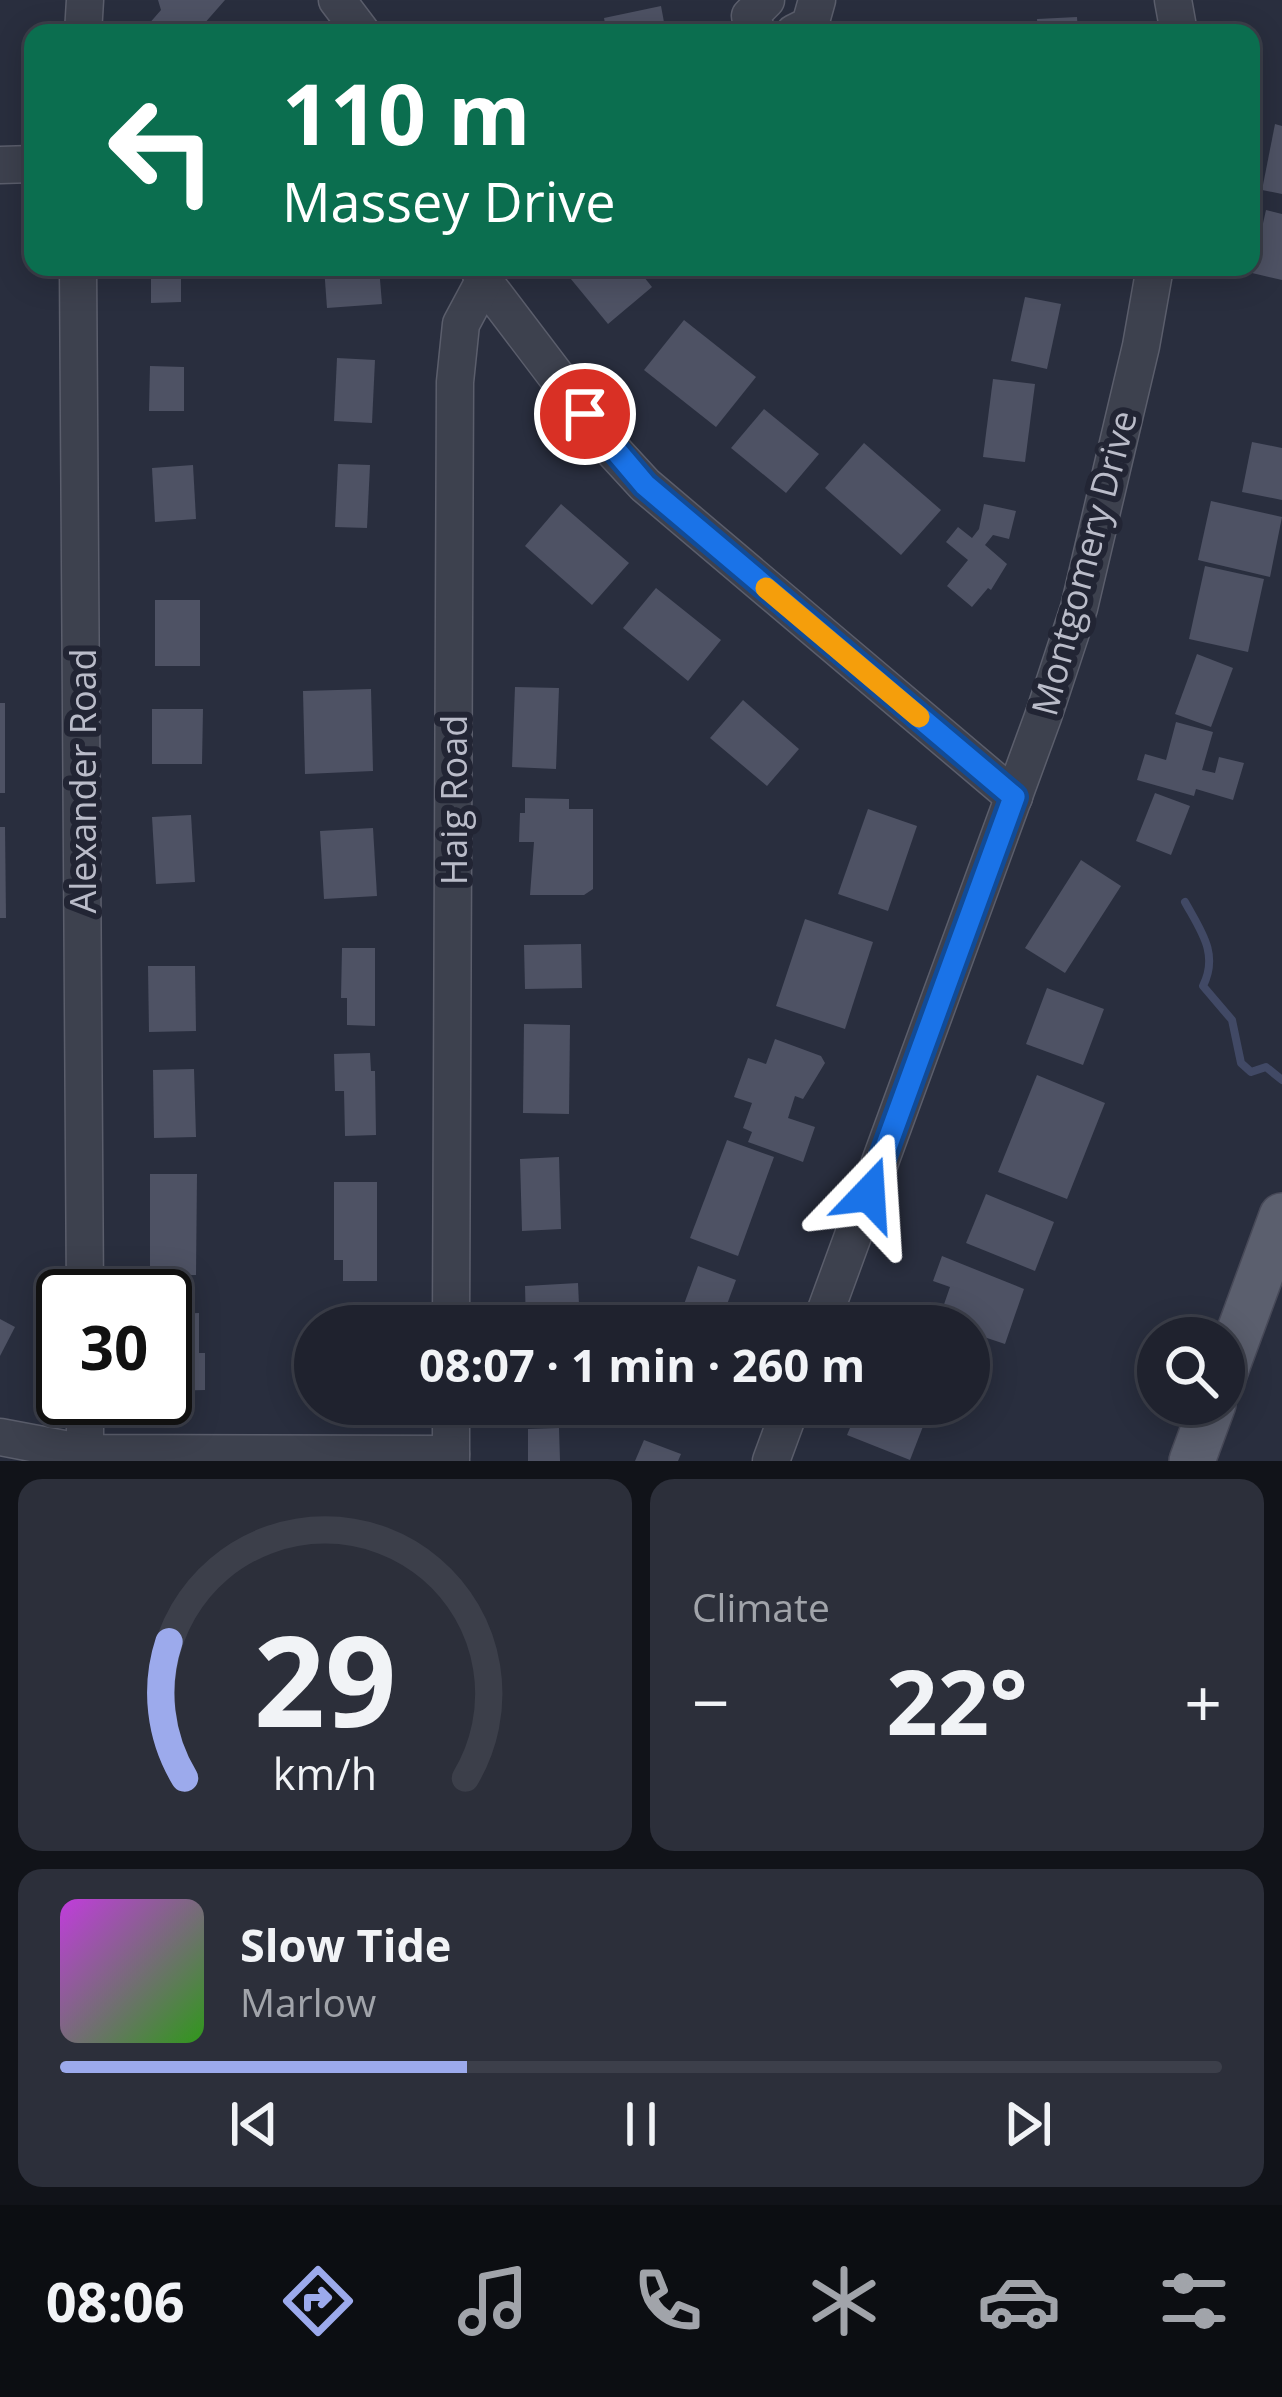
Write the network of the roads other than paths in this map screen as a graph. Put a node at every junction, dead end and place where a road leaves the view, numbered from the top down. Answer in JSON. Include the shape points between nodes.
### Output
{"nodes":[{"id":1,"x":337,"y":0,"type":"edge"},
{"id":2,"x":766,"y":0,"type":"edge"},
{"id":3,"x":355,"y":24,"type":"edge"},
{"id":4,"x":754,"y":24,"type":"edge"},
{"id":5,"x":78,"y":276,"type":"edge"},
{"id":6,"x":480,"y":276,"type":"edge"},
{"id":7,"x":482,"y":276,"type":"edge"},
{"id":8,"x":1153,"y":276,"type":"edge"},
{"id":9,"x":1014,"y":797,"type":"junction"},
{"id":10,"x":1282,"y":1216,"type":"edge"},
{"id":11,"x":85,"y":1269,"type":"edge"},
{"id":12,"x":451,"y":1305,"type":"edge"},
{"id":13,"x":828,"y":1305,"type":"edge"},
{"id":14,"x":1245,"y":1317,"type":"edge"},
{"id":15,"x":85,"y":1425,"type":"edge"},
{"id":16,"x":451,"y":1425,"type":"edge"},
{"id":17,"x":784,"y":1425,"type":"edge"},
{"id":18,"x":1205,"y":1425,"type":"edge"},
{"id":19,"x":0,"y":1437,"type":"edge"},
{"id":20,"x":85,"y":1457,"type":"edge"},
{"id":21,"x":451,"y":1458,"type":"edge"},
{"id":22,"x":771,"y":1461,"type":"edge"},
{"id":23,"x":1192,"y":1461,"type":"edge"}],
"edges":[{"from":1,"to":3,"type":"street"},
{"from":2,"to":4,"type":"street","via":[[750,16]]},
{"from":5,"to":11,"type":"street","name":"Alexander Road"},
{"from":6,"to":12,"type":"street","name":"Haig Road","via":[[460,324],[455,382]]},
{"from":7,"to":9,"type":"street","via":[[645,485]]},
{"from":8,"to":9,"type":"street","name":"Montgomery Drive","via":[[1079,608]]},
{"from":9,"to":13,"type":"street","name":"Montgomery Drive"},
{"from":10,"to":14,"type":"main road"},
{"from":15,"to":20,"type":"street"},
{"from":16,"to":21,"type":"street"},
{"from":17,"to":22,"type":"street"},
{"from":18,"to":23,"type":"main road"},
{"from":19,"to":20,"type":"street"},
{"from":20,"to":21,"type":"street"}]}
